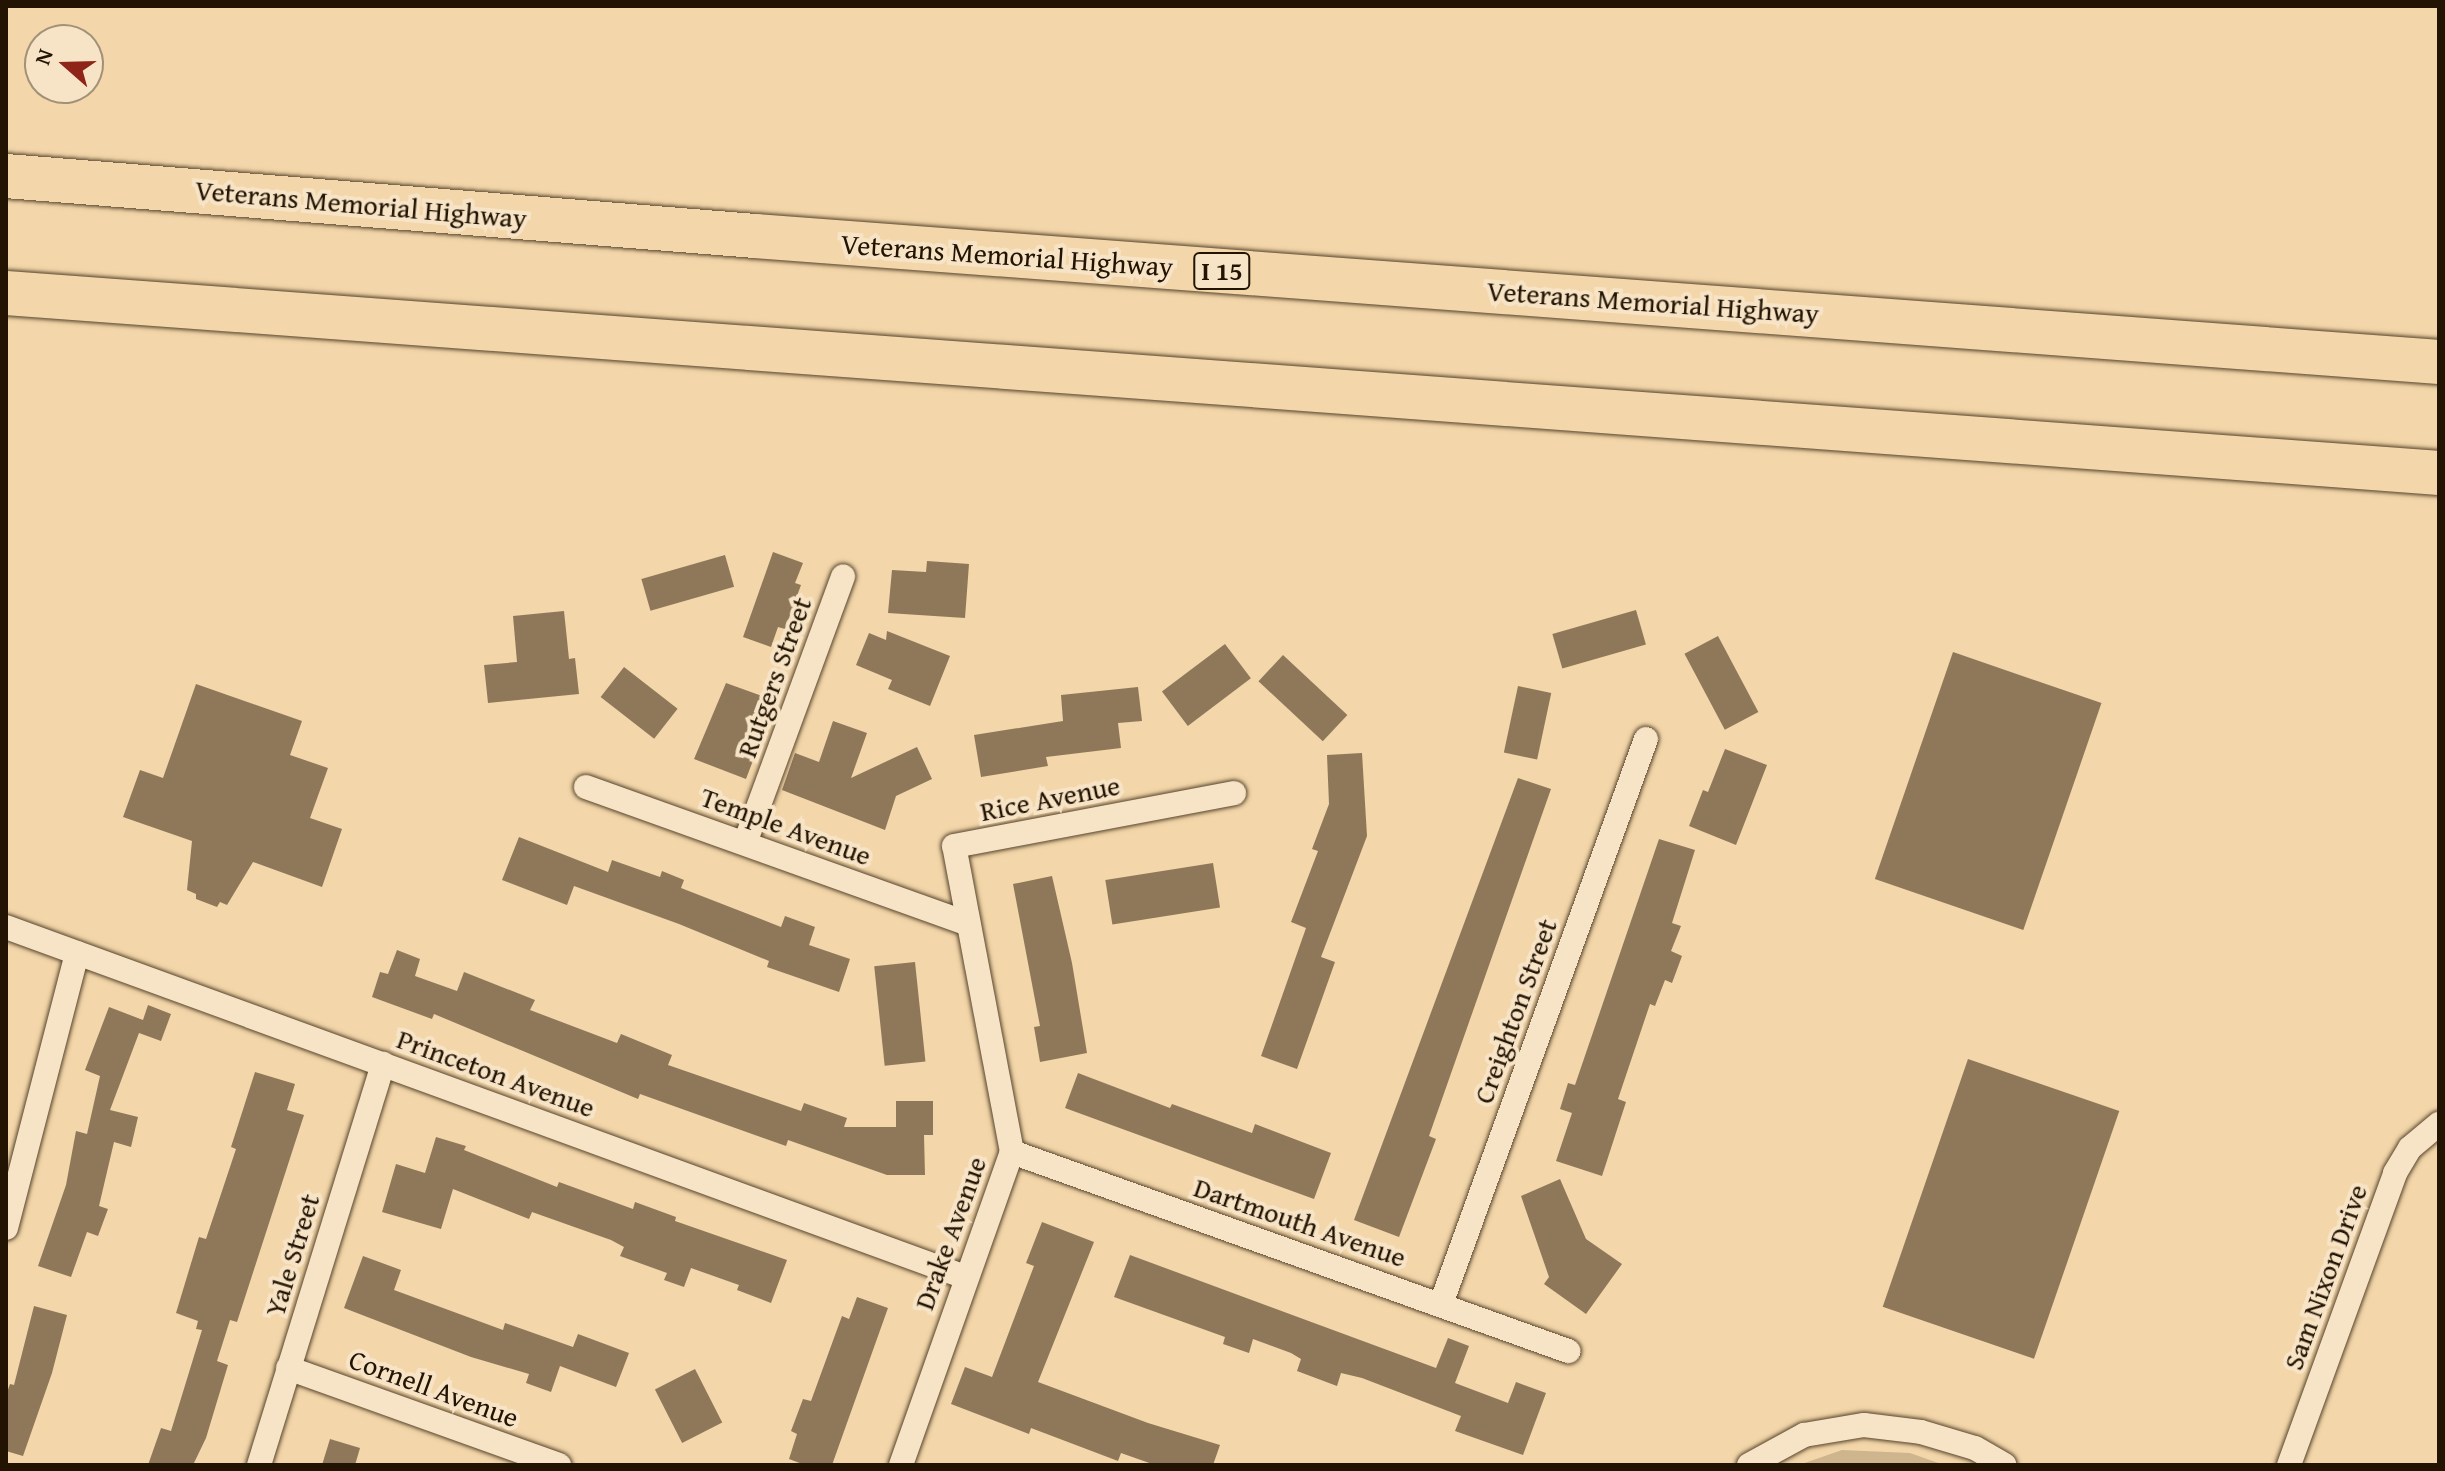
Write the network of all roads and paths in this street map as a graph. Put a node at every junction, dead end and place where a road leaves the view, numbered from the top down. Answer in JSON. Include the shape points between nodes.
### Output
{"nodes":[{"id":1,"x":6,"y":176,"type":"edge"},
{"id":2,"x":6,"y":293,"type":"edge"},
{"id":3,"x":2439,"y":362,"type":"edge"},
{"id":4,"x":2439,"y":473,"type":"edge"},
{"id":5,"x":843,"y":576,"type":"dead end"},
{"id":6,"x":1646,"y":739,"type":"dead end"},
{"id":7,"x":586,"y":787,"type":"dead end"},
{"id":8,"x":1234,"y":793,"type":"dead end"},
{"id":9,"x":745,"y":843,"type":"junction"},
{"id":10,"x":965,"y":923,"type":"junction"},
{"id":11,"x":6,"y":927,"type":"edge"},
{"id":12,"x":77,"y":953,"type":"junction"},
{"id":13,"x":383,"y":1064,"type":"junction"},
{"id":14,"x":2439,"y":1124,"type":"edge"},
{"id":15,"x":1012,"y":1152,"type":"junction"},
{"id":16,"x":6,"y":1228,"type":"edge"},
{"id":17,"x":965,"y":1277,"type":"junction"},
{"id":18,"x":1441,"y":1304,"type":"junction"},
{"id":19,"x":1568,"y":1351,"type":"dead end"},
{"id":20,"x":288,"y":1368,"type":"junction"},
{"id":21,"x":259,"y":1465,"type":"edge"},
{"id":22,"x":559,"y":1465,"type":"edge"},
{"id":23,"x":902,"y":1465,"type":"edge"},
{"id":24,"x":1749,"y":1465,"type":"edge"},
{"id":25,"x":2005,"y":1465,"type":"edge"},
{"id":26,"x":2289,"y":1465,"type":"edge"}],
"edges":[{"from":1,"to":3,"type":"highway","name":"Veterans Memorial Highway","number":"I 15"},
{"from":2,"to":4,"type":"highway"},
{"from":5,"to":9,"type":"street","name":"Rutgers Street"},
{"from":6,"to":18,"type":"street","name":"Creighton Street"},
{"from":7,"to":9,"type":"street","name":"Temple Avenue"},
{"from":8,"to":10,"type":"street","name":"Rice Avenue","via":[[954,846]]},
{"from":9,"to":10,"type":"street","name":"Temple Avenue"},
{"from":10,"to":15,"type":"street","name":"Drake Avenue"},
{"from":11,"to":12,"type":"street","name":"Princeton Avenue"},
{"from":12,"to":13,"type":"street","name":"Princeton Avenue"},
{"from":12,"to":16,"type":"street"},
{"from":13,"to":17,"type":"street","name":"Princeton Avenue"},
{"from":13,"to":20,"type":"street","name":"Yale Street"},
{"from":14,"to":26,"type":"street","name":"Sam Nixon Drive","via":[[2410,1148],[2395,1173]]},
{"from":15,"to":17,"type":"street","name":"Drake Avenue"},
{"from":15,"to":18,"type":"street","name":"Dartmouth Avenue"},
{"from":17,"to":23,"type":"street","name":"Drake Avenue"},
{"from":18,"to":19,"type":"street","name":"Dartmouth Avenue"},
{"from":20,"to":21,"type":"street","name":"Yale Street"},
{"from":20,"to":22,"type":"street","name":"Cornell Avenue"},
{"from":24,"to":25,"type":"street","via":[[1804,1435],[1864,1425],[1921,1432],[1975,1448]]}]}
